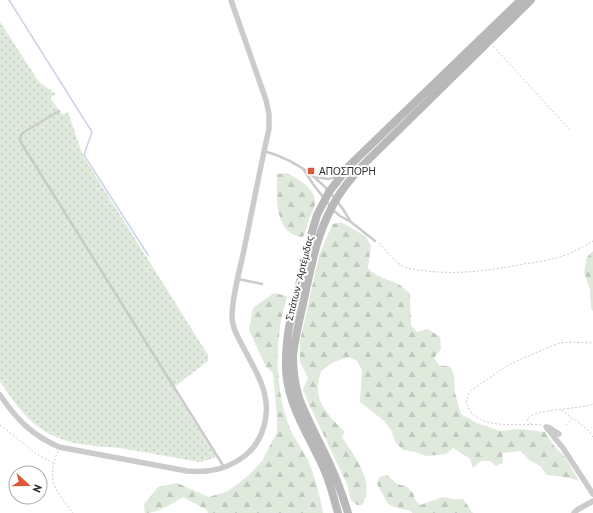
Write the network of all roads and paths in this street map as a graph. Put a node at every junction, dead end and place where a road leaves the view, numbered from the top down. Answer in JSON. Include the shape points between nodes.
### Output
{"nodes":[{"id":1,"x":231,"y":0,"type":"edge"},
{"id":2,"x":521,"y":0,"type":"edge"},
{"id":3,"x":531,"y":0,"type":"edge"},
{"id":4,"x":489,"y":42,"type":"junction"},
{"id":5,"x":59,"y":111,"type":"dead end"},
{"id":6,"x":571,"y":131,"type":"dead end"},
{"id":7,"x":264,"y":151,"type":"junction"},
{"id":8,"x":304,"y":169,"type":"junction"},
{"id":9,"x":341,"y":175,"type":"junction"},
{"id":10,"x":315,"y":177,"type":"junction"},
{"id":11,"x":329,"y":192,"type":"junction"},
{"id":12,"x":325,"y":199,"type":"junction"},
{"id":13,"x":336,"y":200,"type":"junction"},
{"id":14,"x":331,"y":208,"type":"junction"},
{"id":15,"x":351,"y":222,"type":"junction"},
{"id":16,"x":375,"y":241,"type":"joint"},
{"id":17,"x":593,"y":241,"type":"edge"},
{"id":18,"x":238,"y":279,"type":"junction"},
{"id":19,"x":262,"y":284,"type":"dead end"},
{"id":20,"x":593,"y":343,"type":"edge"},
{"id":21,"x":0,"y":396,"type":"edge"},
{"id":22,"x":593,"y":404,"type":"edge"},
{"id":23,"x":561,"y":410,"type":"junction"},
{"id":24,"x":573,"y":418,"type":"junction"},
{"id":25,"x":0,"y":425,"type":"edge"},
{"id":26,"x":531,"y":425,"type":"junction"},
{"id":27,"x":566,"y":425,"type":"dead end"},
{"id":28,"x":546,"y":427,"type":"junction"},
{"id":29,"x":559,"y":434,"type":"dead end"},
{"id":30,"x":593,"y":437,"type":"edge"},
{"id":31,"x":59,"y":447,"type":"junction"},
{"id":32,"x":53,"y":463,"type":"junction"},
{"id":33,"x":224,"y":467,"type":"junction"},
{"id":34,"x":593,"y":494,"type":"edge"},
{"id":35,"x":593,"y":502,"type":"edge"},
{"id":36,"x":345,"y":503,"type":"junction"},
{"id":37,"x":73,"y":513,"type":"edge"},
{"id":38,"x":338,"y":513,"type":"edge"},
{"id":39,"x":348,"y":513,"type":"edge"},
{"id":40,"x":354,"y":513,"type":"edge"},
{"id":41,"x":574,"y":513,"type":"edge"}],
"edges":[{"from":1,"to":7,"type":"street","via":[[269,108],[270,121]]},
{"from":2,"to":9,"type":"main road","name":"Σπάτων - Αρτέμιδας"},
{"from":3,"to":4,"type":"main road","name":"Σπάτων - Αρτέμιδας"},
{"from":4,"to":6,"type":"path"},
{"from":4,"to":13,"type":"main road","name":"Σπάτων - Αρτέμιδας","via":[[363,165]]},
{"from":5,"to":33,"type":"lane","via":[[24,132],[20,142]]},
{"from":7,"to":8,"type":"lane","via":[[287,159]]},
{"from":7,"to":18,"type":"street"},
{"from":8,"to":10,"type":"lane"},
{"from":8,"to":12,"type":"lane"},
{"from":9,"to":10,"type":"lane","via":[[328,179]]},
{"from":9,"to":11,"type":"main road","name":"Σπάτων - Αρτέμιδας"},
{"from":10,"to":11,"type":"lane"},
{"from":11,"to":12,"type":"main road","name":"Σπάτων - Αρτέμιδας"},
{"from":11,"to":13,"type":"lane"},
{"from":12,"to":14,"type":"lane"},
{"from":12,"to":38,"type":"main road","name":"Σπάτων - Αρτέμιδας","via":[[312,232],[288,327],[286,367],[293,404],[324,470]]},
{"from":13,"to":14,"type":"main road","name":"Σπάτων - Αρτέμιδας"},
{"from":13,"to":15,"type":"lane"},
{"from":14,"to":15,"type":"lane"},
{"from":14,"to":36,"type":"main road","name":"Σπάτων - Αρτέμιδας","via":[[314,250],[293,356],[299,397]]},
{"from":15,"to":16,"type":"lane"},
{"from":16,"to":17,"type":"path","via":[[400,266],[457,273],[485,271],[562,256]]},
{"from":18,"to":19,"type":"lane"},
{"from":18,"to":33,"type":"street","via":[[232,316],[233,328],[264,390],[267,413],[254,446],[241,458]]},
{"from":20,"to":26,"type":"path","via":[[560,343],[549,347],[510,364],[470,391],[466,402],[468,408],[480,419],[510,425]]},
{"from":21,"to":31,"type":"street","via":[[30,431]]},
{"from":22,"to":23,"type":"path"},
{"from":23,"to":24,"type":"path"},
{"from":23,"to":26,"type":"path","via":[[532,414],[527,420]]},
{"from":24,"to":27,"type":"path"},
{"from":24,"to":30,"type":"path"},
{"from":25,"to":32,"type":"path","via":[[38,455]]},
{"from":26,"to":28,"type":"path"},
{"from":28,"to":29,"type":"street"},
{"from":28,"to":34,"type":"street"},
{"from":31,"to":32,"type":"path"},
{"from":31,"to":33,"type":"street","via":[[187,470],[206,472]]},
{"from":32,"to":37,"type":"path","via":[[52,478],[58,493]]},
{"from":35,"to":41,"type":"street"},
{"from":36,"to":39,"type":"main road","name":"Σπάτων - Αρτέμιδας"},
{"from":36,"to":40,"type":"main road"}]}
